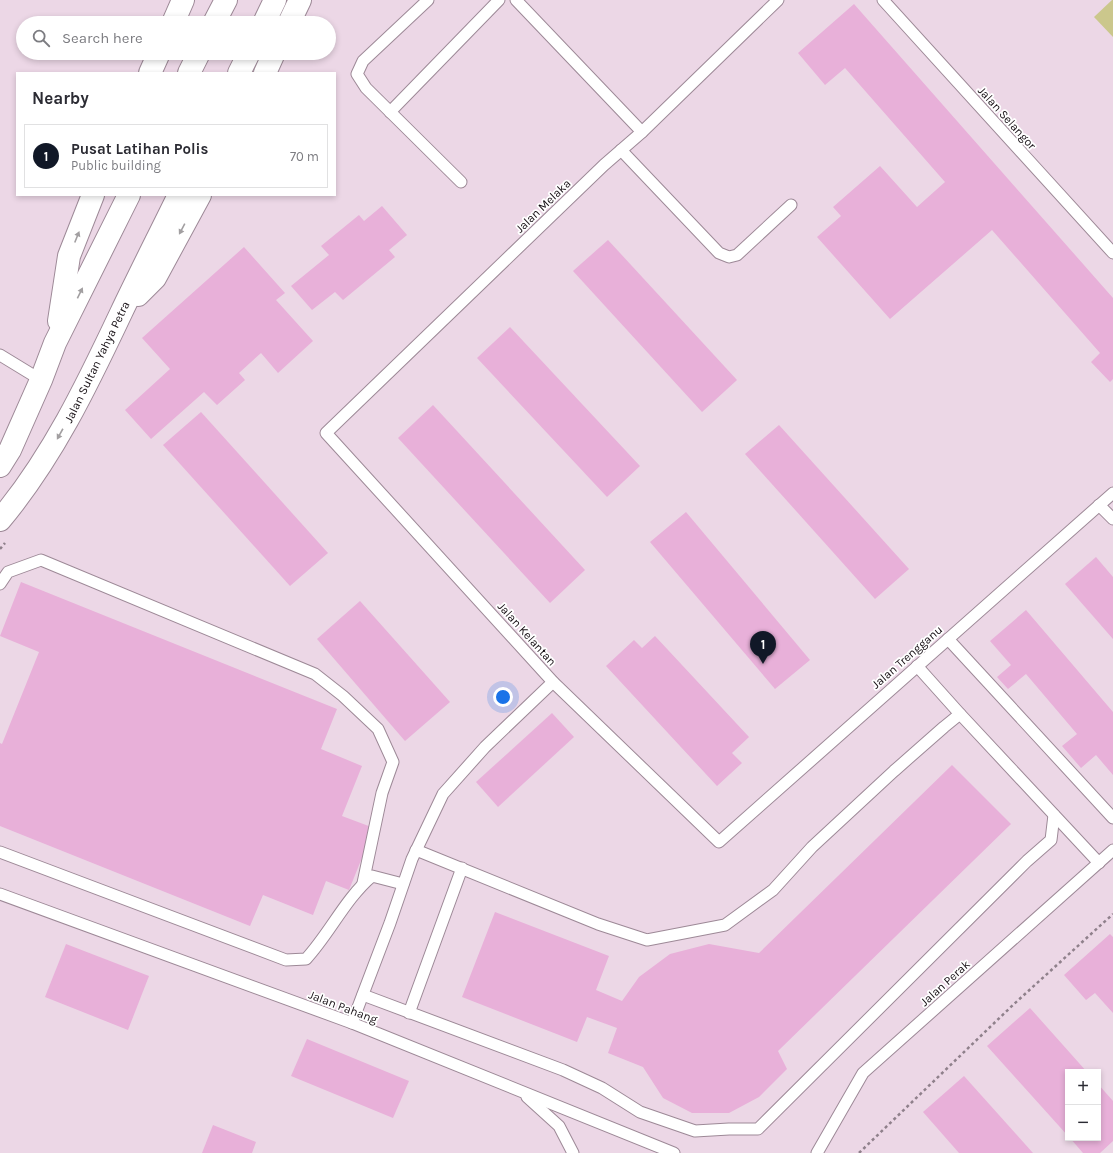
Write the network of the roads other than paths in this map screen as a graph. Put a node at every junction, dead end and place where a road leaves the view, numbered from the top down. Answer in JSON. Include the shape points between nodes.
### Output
{"nodes":[{"id":1,"x":183,"y":0,"type":"edge"},
{"id":2,"x":226,"y":0,"type":"edge"},
{"id":3,"x":275,"y":0,"type":"edge"},
{"id":4,"x":300,"y":0,"type":"edge"},
{"id":5,"x":428,"y":0,"type":"edge"},
{"id":6,"x":499,"y":0,"type":"edge"},
{"id":7,"x":516,"y":0,"type":"edge"},
{"id":8,"x":778,"y":0,"type":"edge"},
{"id":9,"x":882,"y":0,"type":"edge"},
{"id":10,"x":176,"y":16,"type":"edge"},
{"id":11,"x":218,"y":16,"type":"edge"},
{"id":12,"x":267,"y":16,"type":"edge"},
{"id":13,"x":292,"y":16,"type":"edge"},
{"id":14,"x":156,"y":60,"type":"edge"},
{"id":15,"x":196,"y":60,"type":"edge"},
{"id":16,"x":246,"y":60,"type":"edge"},
{"id":17,"x":271,"y":60,"type":"edge"},
{"id":18,"x":150,"y":72,"type":"edge"},
{"id":19,"x":190,"y":72,"type":"edge"},
{"id":20,"x":240,"y":72,"type":"edge"},
{"id":21,"x":265,"y":72,"type":"edge"},
{"id":22,"x":390,"y":112,"type":"junction"},
{"id":23,"x":642,"y":132,"type":"junction"},
{"id":24,"x":621,"y":150,"type":"junction"},
{"id":25,"x":461,"y":182,"type":"dead end"},
{"id":26,"x":93,"y":196,"type":"edge"},
{"id":27,"x":129,"y":196,"type":"edge"},
{"id":28,"x":179,"y":196,"type":"edge"},
{"id":29,"x":199,"y":196,"type":"edge"},
{"id":30,"x":791,"y":205,"type":"dead end"},
{"id":31,"x":1113,"y":253,"type":"edge"},
{"id":32,"x":122,"y":312,"type":"junction"},
{"id":33,"x":55,"y":344,"type":"junction"},
{"id":34,"x":0,"y":355,"type":"edge"},
{"id":35,"x":42,"y":380,"type":"junction"},
{"id":36,"x":326,"y":433,"type":"joint"},
{"id":37,"x":0,"y":466,"type":"edge"},
{"id":38,"x":1113,"y":493,"type":"edge"},
{"id":39,"x":1099,"y":505,"type":"junction"},
{"id":40,"x":0,"y":520,"type":"edge"},
{"id":41,"x":1113,"y":520,"type":"edge"},
{"id":42,"x":0,"y":584,"type":"edge"},
{"id":43,"x":948,"y":639,"type":"junction"},
{"id":44,"x":917,"y":666,"type":"junction"},
{"id":45,"x":553,"y":682,"type":"junction"},
{"id":46,"x":960,"y":714,"type":"junction"},
{"id":47,"x":1054,"y":815,"type":"junction"},
{"id":48,"x":1113,"y":818,"type":"edge"},
{"id":49,"x":719,"y":842,"type":"joint"},
{"id":50,"x":416,"y":850,"type":"junction"},
{"id":51,"x":1113,"y":850,"type":"edge"},
{"id":52,"x":0,"y":852,"type":"edge"},
{"id":53,"x":1099,"y":863,"type":"junction"},
{"id":54,"x":462,"y":868,"type":"junction"},
{"id":55,"x":363,"y":883,"type":"junction"},
{"id":56,"x":403,"y":884,"type":"junction"},
{"id":57,"x":0,"y":894,"type":"edge"},
{"id":58,"x":363,"y":995,"type":"junction"},
{"id":59,"x":409,"y":1013,"type":"junction"},
{"id":60,"x":352,"y":1024,"type":"junction"},
{"id":61,"x":523,"y":1092,"type":"junction"},
{"id":62,"x":573,"y":1153,"type":"edge"},
{"id":63,"x":674,"y":1153,"type":"edge"},
{"id":64,"x":817,"y":1153,"type":"edge"}],
"edges":[{"from":1,"to":10,"type":"main road"},
{"from":2,"to":11,"type":"main road"},
{"from":3,"to":12,"type":"main road"},
{"from":4,"to":13,"type":"main road"},
{"from":5,"to":22,"type":"lane","via":[[363,61],[356,74]]},
{"from":6,"to":22,"type":"lane"},
{"from":7,"to":23,"type":"lane"},
{"from":8,"to":23,"type":"lane","name":"Jalan Melaka"},
{"from":9,"to":31,"type":"lane","name":"Jalan Selangor"},
{"from":14,"to":18,"type":"main road"},
{"from":15,"to":19,"type":"main road"},
{"from":16,"to":20,"type":"main road"},
{"from":17,"to":21,"type":"main road"},
{"from":22,"to":25,"type":"lane"},
{"from":23,"to":24,"type":"lane","name":"Jalan Melaka"},
{"from":24,"to":30,"type":"lane","via":[[719,253],[729,257],[737,255]]},
{"from":24,"to":36,"type":"lane","name":"Jalan Melaka"},
{"from":33,"to":26,"type":"main road","one_way":true,"via":[[69,256]]},
{"from":33,"to":27,"type":"main road","one_way":true},
{"from":28,"to":32,"type":"main road","name":"Jalan Sultan Yahya Petra"},
{"from":29,"to":32,"type":"main road","one_way":true,"via":[[155,278]]},
{"from":32,"to":40,"type":"main road","name":"Jalan Sultan Yahya Petra","one_way":true,"via":[[59,436]]},
{"from":33,"to":35,"type":"main road"},
{"from":34,"to":35,"type":"lane"},
{"from":35,"to":37,"type":"main road"},
{"from":36,"to":45,"type":"lane","name":"Jalan Kelantan"},
{"from":38,"to":39,"type":"lane","name":"Jalan Trengganu"},
{"from":39,"to":41,"type":"lane"},
{"from":39,"to":43,"type":"lane","name":"Jalan Trengganu"},
{"from":42,"to":55,"type":"lane","via":[[8,572],[41,560],[315,674],[343,696],[378,729],[393,762],[382,793]]},
{"from":43,"to":44,"type":"lane","name":"Jalan Trengganu"},
{"from":43,"to":48,"type":"lane"},
{"from":44,"to":46,"type":"lane"},
{"from":44,"to":49,"type":"lane","name":"Jalan Trengganu"},
{"from":45,"to":49,"type":"lane","name":"Jalan Kelantan"},
{"from":45,"to":50,"type":"lane","via":[[485,747],[444,794]]},
{"from":46,"to":47,"type":"lane"},
{"from":46,"to":54,"type":"lane","via":[[818,842],[773,890],[725,925],[647,940],[598,924]]},
{"from":47,"to":53,"type":"lane"},
{"from":47,"to":59,"type":"lane","via":[[1052,840],[1027,861],[758,1129],[695,1131],[640,1112],[602,1088],[563,1070]]},
{"from":50,"to":54,"type":"lane"},
{"from":50,"to":56,"type":"lane"},
{"from":51,"to":53,"type":"lane","name":"Jalan Perak"},
{"from":52,"to":55,"type":"lane","via":[[286,960],[306,959]]},
{"from":53,"to":64,"type":"lane","name":"Jalan Perak","via":[[863,1073]]},
{"from":54,"to":59,"type":"lane"},
{"from":55,"to":56,"type":"lane","via":[[372,876]]},
{"from":56,"to":58,"type":"lane"},
{"from":57,"to":60,"type":"lane","name":"Jalan Pahang"},
{"from":58,"to":59,"type":"lane"},
{"from":58,"to":60,"type":"lane"},
{"from":60,"to":61,"type":"lane","name":"Jalan Pahang"},
{"from":61,"to":62,"type":"lane","via":[[558,1126]]},
{"from":61,"to":63,"type":"lane","name":"Jalan Pahang"}]}
